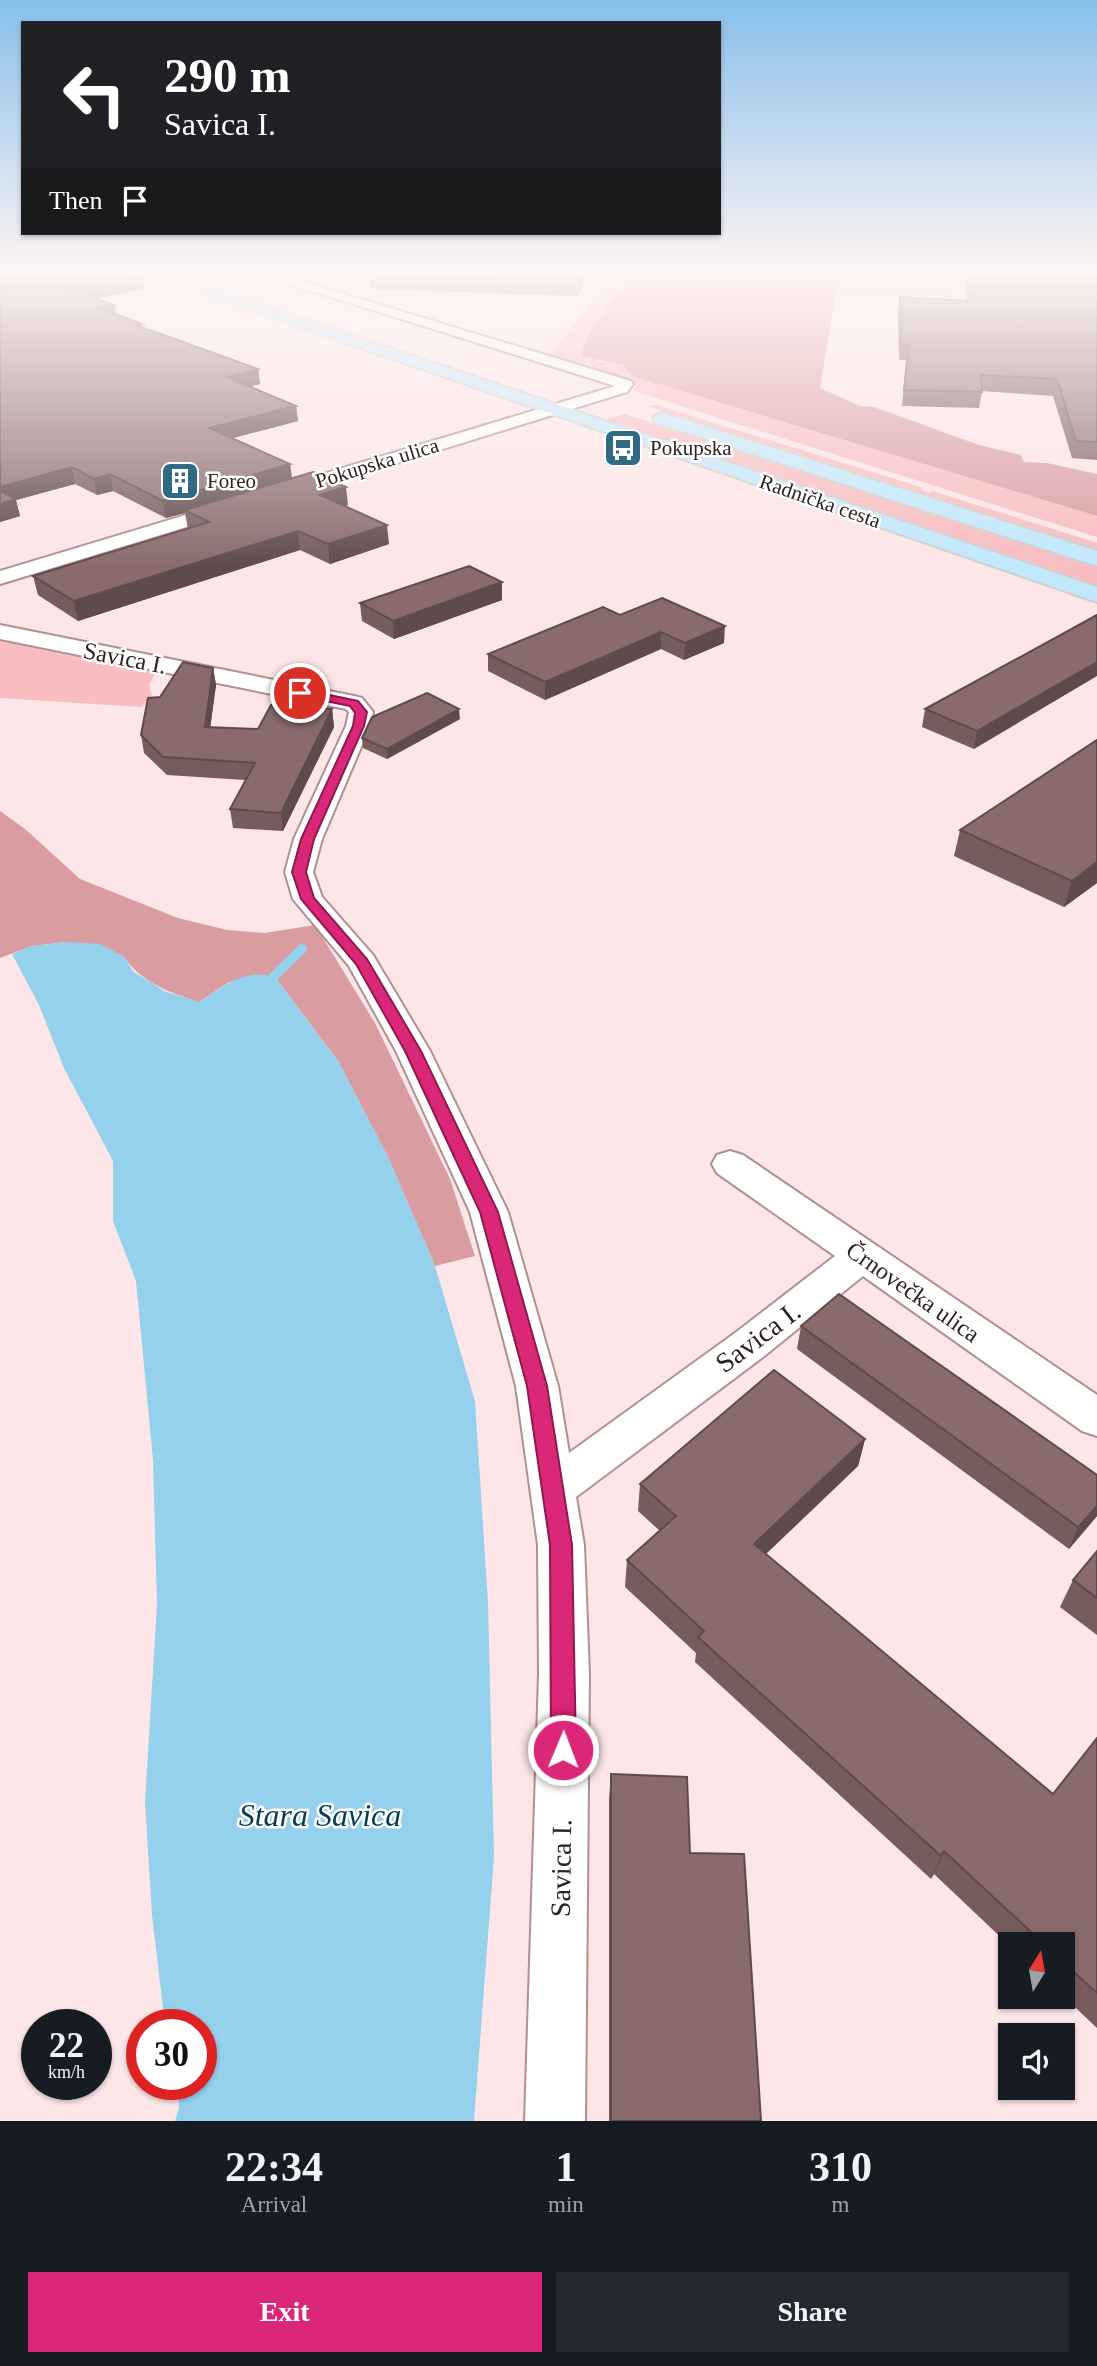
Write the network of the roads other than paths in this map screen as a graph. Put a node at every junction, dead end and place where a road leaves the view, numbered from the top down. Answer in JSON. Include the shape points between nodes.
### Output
{"nodes":[{"id":1,"x":436,"y":370,"type":"edge"},
{"id":2,"x":576,"y":370,"type":"edge"},
{"id":3,"x":570,"y":390,"type":"dead end"},
{"id":4,"x":594,"y":397,"type":"junction"},
{"id":5,"x":553,"y":410,"type":"junction"},
{"id":6,"x":1097,"y":559,"type":"edge"},
{"id":7,"x":0,"y":578,"type":"edge"},
{"id":8,"x":1097,"y":595,"type":"edge"},
{"id":9,"x":0,"y":632,"type":"edge"},
{"id":10,"x":730,"y":1164,"type":"dead end"},
{"id":11,"x":861,"y":1257,"type":"junction"},
{"id":12,"x":1097,"y":1418,"type":"edge"},
{"id":13,"x":552,"y":1490,"type":"junction"},
{"id":14,"x":555,"y":2121,"type":"edge"}],
"edges":[{"from":1,"to":5,"type":"main road","name":"Radnička cesta"},
{"from":2,"to":4,"type":"street","via":[[625,384]]},
{"from":3,"to":4,"type":"main road","name":"Radnička cesta"},
{"from":4,"to":5,"type":"street","name":"Pokupska ulica"},
{"from":4,"to":6,"type":"main road","name":"Radnička cesta"},
{"from":5,"to":7,"type":"street","name":"Pokupska ulica"},
{"from":5,"to":8,"type":"main road","name":"Radnička cesta"},
{"from":9,"to":13,"type":"street","name":"Savica I.","via":[[354,704],[361,712],[307,839],[299,872],[307,899],[362,962],[413,1051],[489,1212],[537,1386]]},
{"from":10,"to":11,"type":"street","name":"Črnovečka ulica"},
{"from":11,"to":12,"type":"street","name":"Črnovečka ulica"},
{"from":11,"to":13,"type":"street","name":"Savica I."},
{"from":13,"to":14,"type":"street","name":"Savica I.","via":[[561,1545],[564,1674]]}]}
